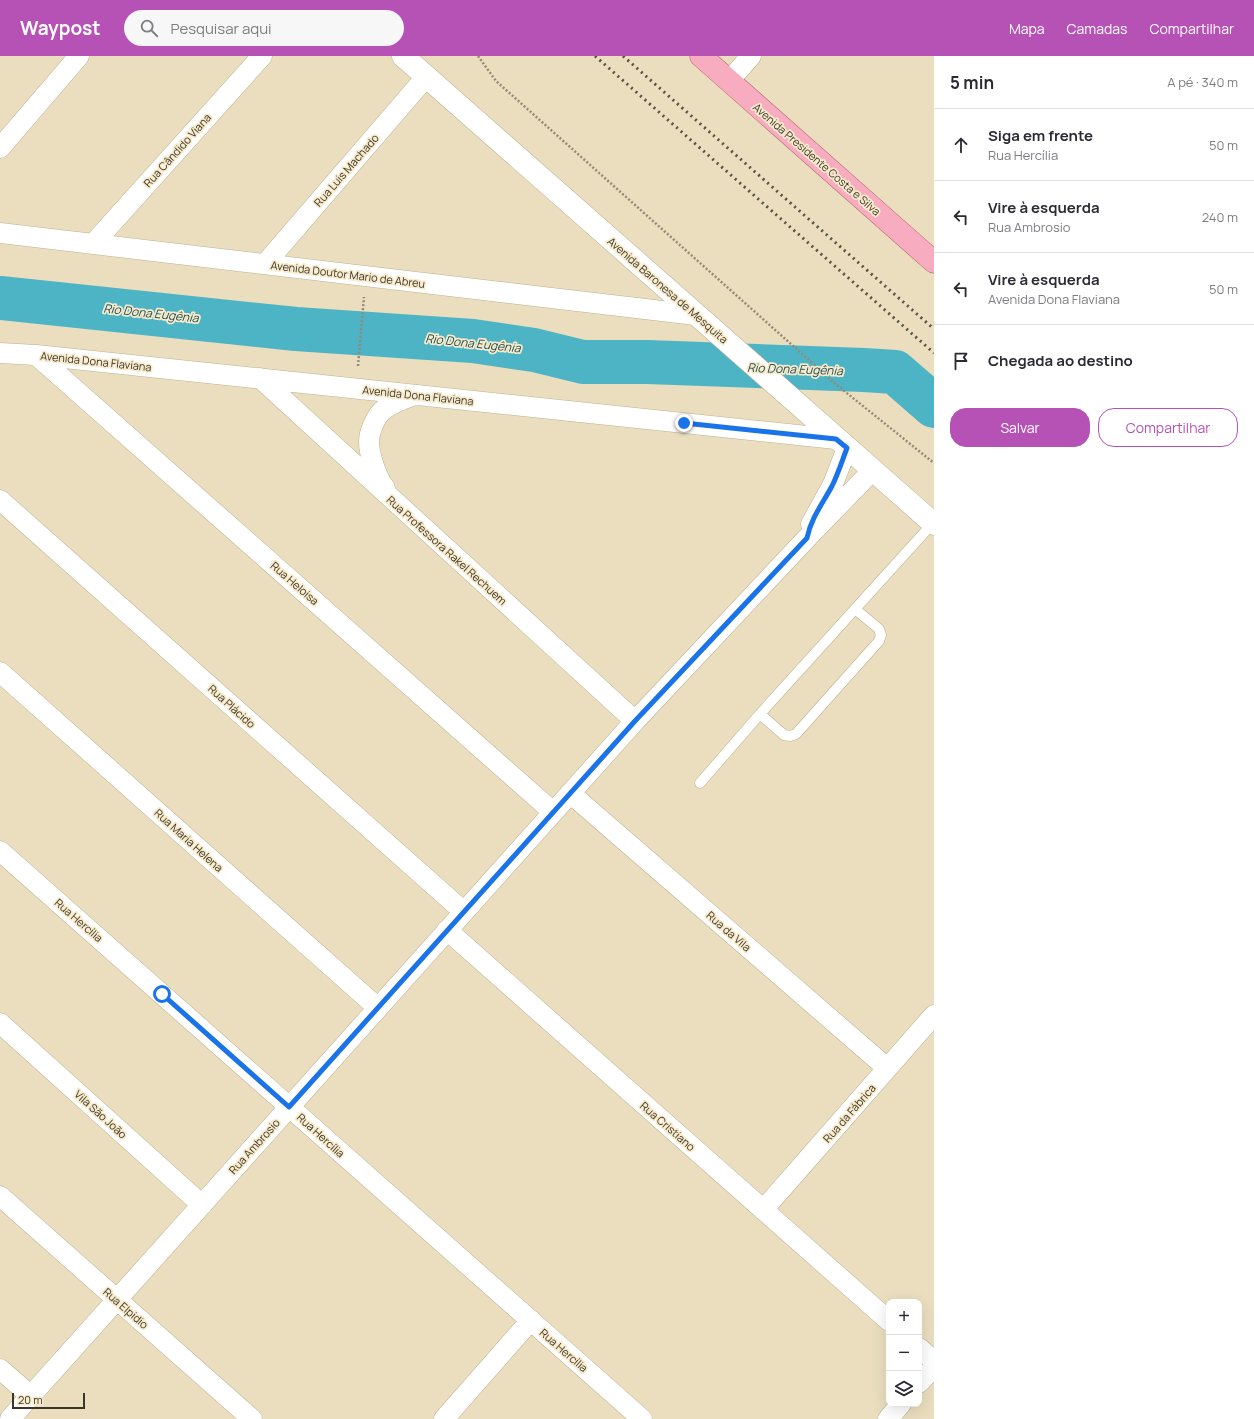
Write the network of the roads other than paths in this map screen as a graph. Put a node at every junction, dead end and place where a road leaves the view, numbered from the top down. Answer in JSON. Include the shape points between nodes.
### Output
{"nodes":[{"id":1,"x":79,"y":56,"type":"edge"},
{"id":2,"x":262,"y":56,"type":"edge"},
{"id":3,"x":403,"y":56,"type":"edge"},
{"id":4,"x":701,"y":56,"type":"edge"},
{"id":5,"x":751,"y":56,"type":"edge"},
{"id":6,"x":426,"y":76,"type":"junction"},
{"id":7,"x":729,"y":81,"type":"junction"},
{"id":8,"x":0,"y":148,"type":"edge"},
{"id":9,"x":0,"y":234,"type":"edge"},
{"id":10,"x":93,"y":244,"type":"junction"},
{"id":11,"x":934,"y":262,"type":"edge"},
{"id":12,"x":265,"y":264,"type":"junction"},
{"id":13,"x":696,"y":315,"type":"junction"},
{"id":14,"x":0,"y":353,"type":"edge"},
{"id":15,"x":36,"y":355,"type":"junction"},
{"id":16,"x":260,"y":378,"type":"junction"},
{"id":17,"x":417,"y":395,"type":"junction"},
{"id":18,"x":842,"y":443,"type":"junction"},
{"id":19,"x":872,"y":470,"type":"junction"},
{"id":20,"x":0,"y":500,"type":"edge"},
{"id":21,"x":397,"y":504,"type":"junction"},
{"id":22,"x":934,"y":524,"type":"edge"},
{"id":23,"x":807,"y":538,"type":"junction"},
{"id":24,"x":855,"y":609,"type":"junction"},
{"id":25,"x":0,"y":672,"type":"edge"},
{"id":26,"x":760,"y":714,"type":"junction"},
{"id":27,"x":635,"y":721,"type":"junction"},
{"id":28,"x":700,"y":783,"type":"dead end"},
{"id":29,"x":570,"y":793,"type":"junction"},
{"id":30,"x":553,"y":812,"type":"junction"},
{"id":31,"x":0,"y":851,"type":"edge"},
{"id":32,"x":464,"y":912,"type":"junction"},
{"id":33,"x":447,"y":930,"type":"junction"},
{"id":34,"x":378,"y":1008,"type":"junction"},
{"id":35,"x":934,"y":1015,"type":"edge"},
{"id":36,"x":0,"y":1023,"type":"edge"},
{"id":37,"x":887,"y":1068,"type":"junction"},
{"id":38,"x":289,"y":1107,"type":"junction"},
{"id":39,"x":0,"y":1196,"type":"edge"},
{"id":40,"x":202,"y":1205,"type":"junction"},
{"id":41,"x":763,"y":1210,"type":"junction"},
{"id":42,"x":117,"y":1300,"type":"junction"},
{"id":43,"x":886,"y":1318,"type":"edge"},
{"id":44,"x":531,"y":1320,"type":"junction"},
{"id":45,"x":922,"y":1351,"type":"edge"},
{"id":46,"x":934,"y":1361,"type":"edge"},
{"id":47,"x":934,"y":1366,"type":"edge"},
{"id":48,"x":0,"y":1368,"type":"edge"},
{"id":49,"x":922,"y":1380,"type":"edge"},
{"id":50,"x":31,"y":1396,"type":"junction"},
{"id":51,"x":898,"y":1407,"type":"edge"},
{"id":52,"x":10,"y":1419,"type":"edge"},
{"id":53,"x":252,"y":1419,"type":"edge"},
{"id":54,"x":444,"y":1419,"type":"edge"},
{"id":55,"x":642,"y":1419,"type":"edge"},
{"id":56,"x":888,"y":1419,"type":"edge"}],
"edges":[{"from":1,"to":8,"type":"street"},
{"from":2,"to":10,"type":"street","name":"Rua Cândido Viana"},
{"from":3,"to":6,"type":"main road","name":"Avenida Baronesa de Mesquita"},
{"from":4,"to":7,"type":"main road","name":"Avenida Presidente Costa e Silva"},
{"from":5,"to":7,"type":"street"},
{"from":6,"to":12,"type":"street","name":"Rua Luis Machado"},
{"from":6,"to":13,"type":"main road","name":"Avenida Baronesa de Mesquita"},
{"from":7,"to":11,"type":"main road","name":"Avenida Presidente Costa e Silva"},
{"from":9,"to":10,"type":"street","name":"Avenida Doutor Mario de Abreu"},
{"from":10,"to":12,"type":"street","name":"Avenida Doutor Mario de Abreu"},
{"from":12,"to":13,"type":"street","name":"Avenida Doutor Mario de Abreu"},
{"from":13,"to":18,"type":"main road","name":"Avenida Baronesa de Mesquita"},
{"from":14,"to":15,"type":"street","name":"Avenida Dona Flaviana"},
{"from":15,"to":16,"type":"street","name":"Avenida Dona Flaviana"},
{"from":15,"to":30,"type":"street","name":"Rua Heloisa"},
{"from":16,"to":17,"type":"street","name":"Avenida Dona Flaviana"},
{"from":16,"to":21,"type":"street","name":"Rua Professora Rakel Rechuem"},
{"from":17,"to":18,"type":"street","name":"Avenida Dona Flaviana"},
{"from":17,"to":21,"type":"street","via":[[398,401],[381,412],[372,426],[369,442],[374,467],[382,485]]},
{"from":18,"to":19,"type":"main road","name":"Avenida Baronesa de Mesquita"},
{"from":18,"to":23,"type":"street","name":"Rua Ambrosio","via":[[833,484],[815,515]]},
{"from":19,"to":22,"type":"main road","name":"Avenida Baronesa de Mesquita"},
{"from":19,"to":23,"type":"street","name":"Rua Ambrosio"},
{"from":20,"to":32,"type":"street","name":"Rua Plácido"},
{"from":21,"to":27,"type":"street","name":"Rua Professora Rakel Rechuem"},
{"from":22,"to":24,"type":"lane"},
{"from":23,"to":27,"type":"street","name":"Rua Ambrosio"},
{"from":24,"to":26,"type":"lane"},
{"from":24,"to":26,"type":"lane","via":[[879,629],[879,641],[796,734],[784,735]]},
{"from":25,"to":34,"type":"street","name":"Rua Maria Helena"},
{"from":26,"to":28,"type":"lane"},
{"from":27,"to":29,"type":"street","name":"Rua Ambrosio"},
{"from":29,"to":30,"type":"street","name":"Rua Ambrosio"},
{"from":29,"to":37,"type":"street","name":"Rua da Vila"},
{"from":30,"to":32,"type":"street","name":"Rua Ambrosio"},
{"from":31,"to":38,"type":"street","name":"Rua Hercília"},
{"from":32,"to":33,"type":"street","name":"Rua Ambrosio"},
{"from":33,"to":34,"type":"street","name":"Rua Ambrosio"},
{"from":33,"to":41,"type":"street","name":"Rua Cristiano"},
{"from":34,"to":38,"type":"street","name":"Rua Ambrosio"},
{"from":35,"to":37,"type":"street","name":"Rua da Fábrica"},
{"from":36,"to":40,"type":"street","name":"Vila São João"},
{"from":37,"to":41,"type":"street","name":"Rua da Fábrica"},
{"from":38,"to":40,"type":"street","name":"Rua Ambrosio"},
{"from":38,"to":44,"type":"street","name":"Rua Hercília"},
{"from":39,"to":42,"type":"street","name":"Rua Elpidio"},
{"from":40,"to":42,"type":"street","name":"Rua Ambrosio"},
{"from":41,"to":43,"type":"street","name":"Rua Cristiano"},
{"from":42,"to":50,"type":"street","name":"Rua Ambrosio"},
{"from":42,"to":53,"type":"street","name":"Rua Elpidio"},
{"from":44,"to":54,"type":"street"},
{"from":44,"to":55,"type":"street","name":"Rua Hercília"},
{"from":45,"to":46,"type":"street"},
{"from":47,"to":49,"type":"street"},
{"from":48,"to":50,"type":"street"},
{"from":50,"to":52,"type":"street","name":"Rua Ambrosio"},
{"from":51,"to":56,"type":"street"}]}
